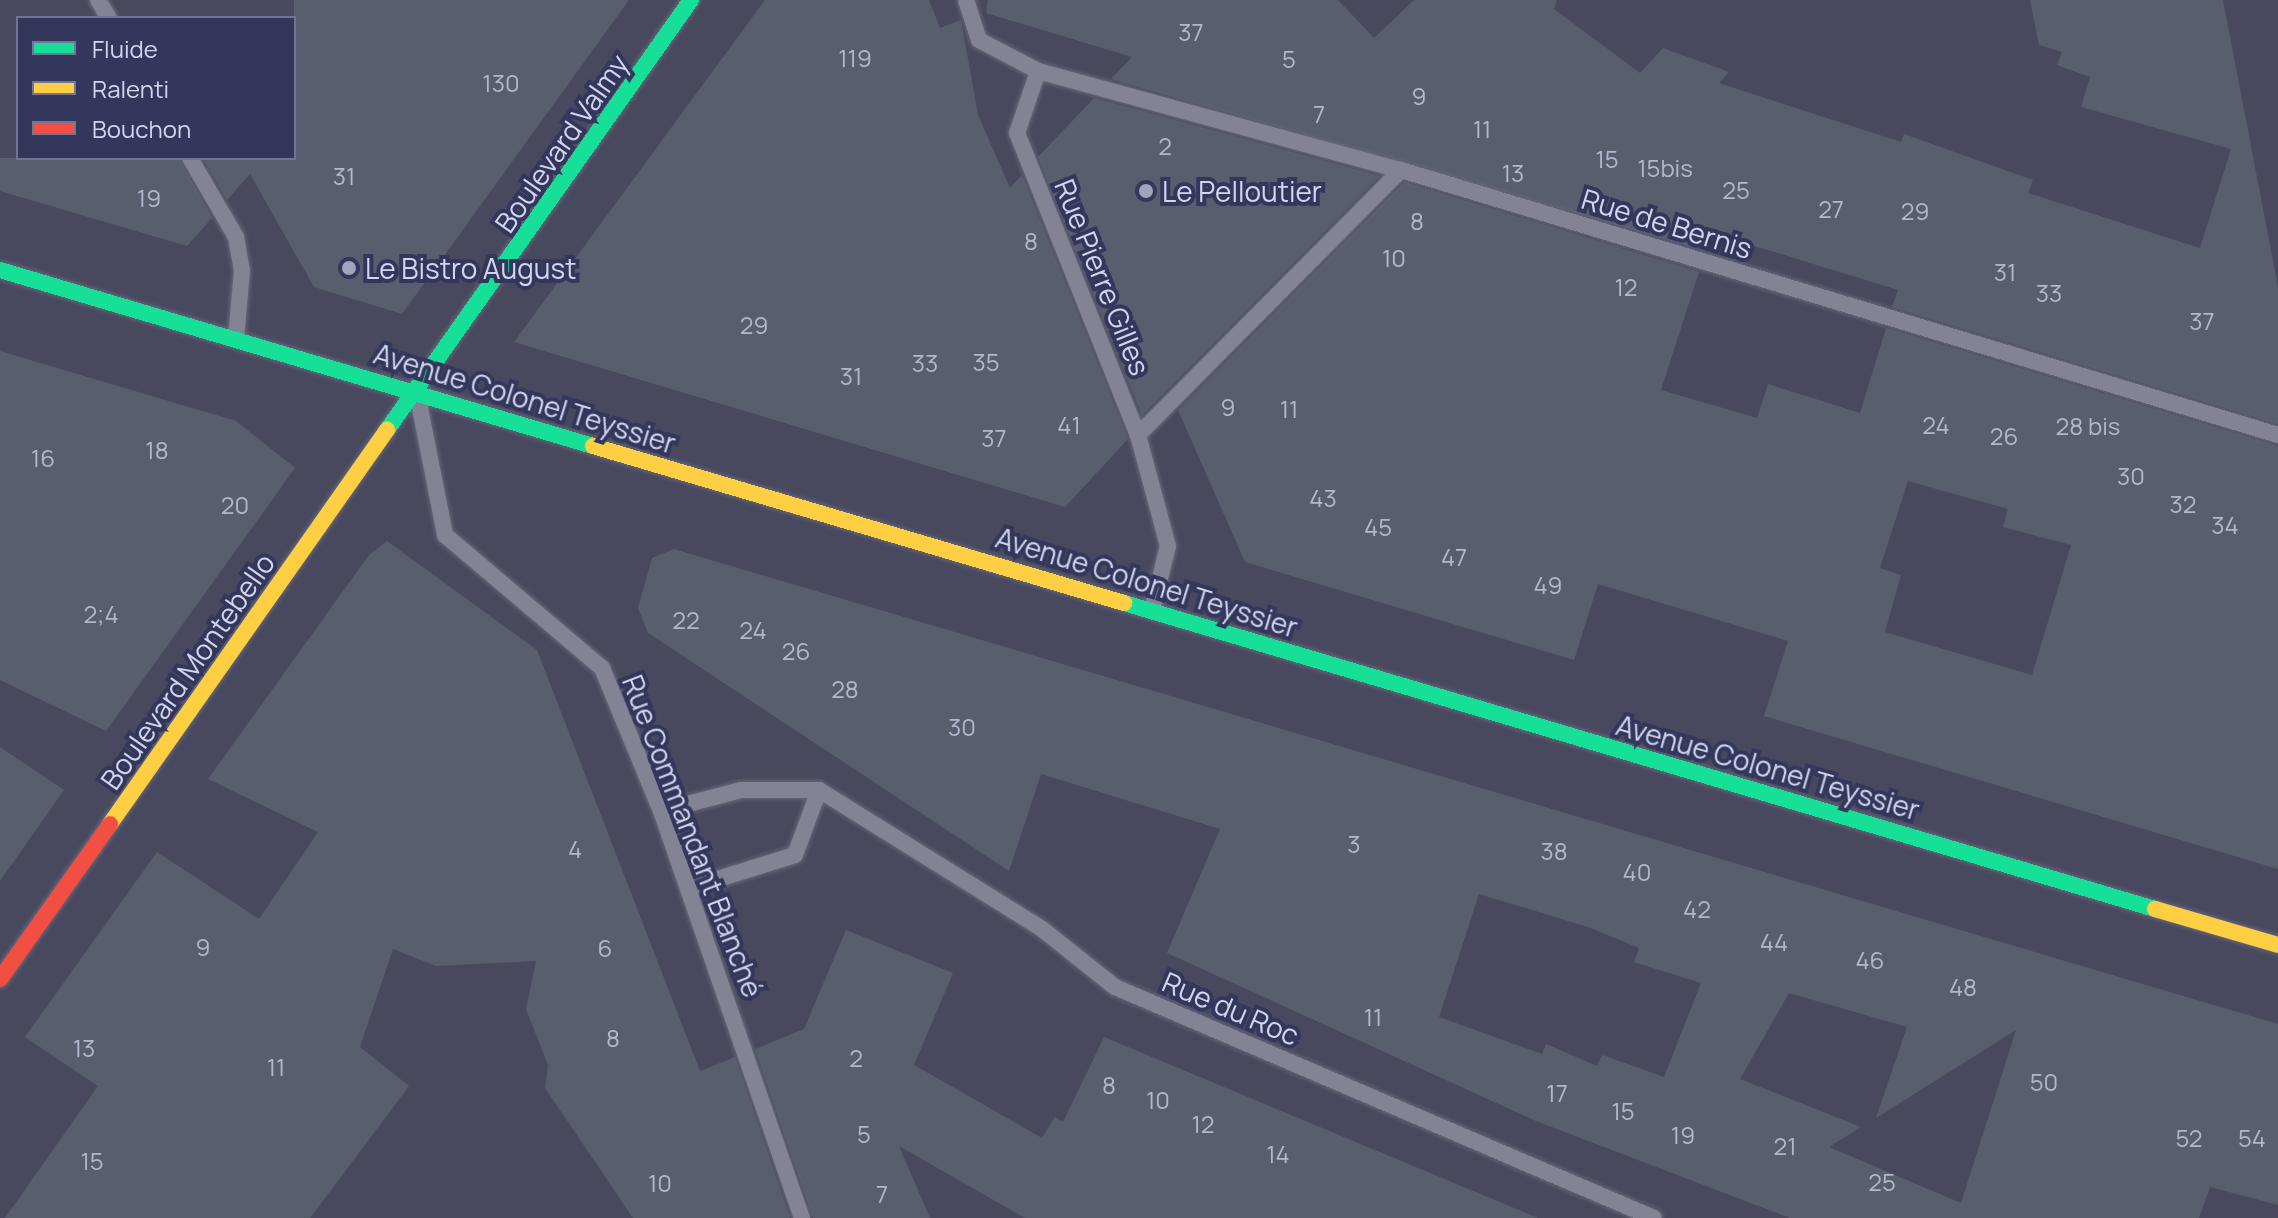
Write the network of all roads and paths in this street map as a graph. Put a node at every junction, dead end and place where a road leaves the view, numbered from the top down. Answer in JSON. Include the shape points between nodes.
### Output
{"nodes":[{"id":1,"x":691,"y":0,"type":"edge"},
{"id":2,"x":966,"y":0,"type":"edge"},
{"id":3,"x":1038,"y":71,"type":"junction"},
{"id":4,"x":191,"y":160,"type":"edge"},
{"id":5,"x":1401,"y":170,"type":"junction"},
{"id":6,"x":0,"y":270,"type":"edge"},
{"id":7,"x":236,"y":339,"type":"junction"},
{"id":8,"x":417,"y":393,"type":"junction"},
{"id":9,"x":1138,"y":435,"type":"junction"},
{"id":10,"x":2278,"y":435,"type":"edge"},
{"id":11,"x":1152,"y":610,"type":"junction"},
{"id":12,"x":819,"y":790,"type":"junction"},
{"id":13,"x":661,"y":811,"type":"junction"},
{"id":14,"x":689,"y":888,"type":"junction"},
{"id":15,"x":2278,"y":945,"type":"edge"},
{"id":16,"x":0,"y":979,"type":"edge"},
{"id":17,"x":802,"y":1218,"type":"edge"},
{"id":18,"x":1654,"y":1218,"type":"edge"}],
"edges":[{"from":1,"to":8,"type":"main road","name":"Boulevard Valmy"},
{"from":2,"to":3,"type":"street","via":[[979,40]]},
{"from":3,"to":5,"type":"street","name":"Rue de Bernis"},
{"from":3,"to":9,"type":"street","name":"Rue Pierre Gilles","via":[[1017,133]]},
{"from":4,"to":7,"type":"street","via":[[236,237],[242,270]]},
{"from":5,"to":9,"type":"street"},
{"from":5,"to":10,"type":"street","name":"Rue de Bernis"},
{"from":6,"to":7,"type":"main road","name":"Avenue Colonel Teyssier"},
{"from":7,"to":8,"type":"main road","name":"Avenue Colonel Teyssier"},
{"from":8,"to":11,"type":"main road","name":"Avenue Colonel Teyssier"},
{"from":8,"to":13,"type":"street","name":"Rue Commandant Blanché","via":[[445,535],[602,668]]},
{"from":8,"to":16,"type":"main road","name":"Boulevard Montebello"},
{"from":9,"to":11,"type":"street","name":"Rue Pierre Gilles","via":[[1168,546]]},
{"from":11,"to":15,"type":"main road","name":"Avenue Colonel Teyssier"},
{"from":12,"to":13,"type":"street","via":[[741,790]]},
{"from":12,"to":14,"type":"street","via":[[795,855]]},
{"from":12,"to":18,"type":"street","name":"Rue du Roc","via":[[1042,929],[1115,987]]},
{"from":13,"to":14,"type":"street","name":"Rue Commandant Blanché"},
{"from":14,"to":17,"type":"street","name":"Rue Commandant Blanché"}]}
